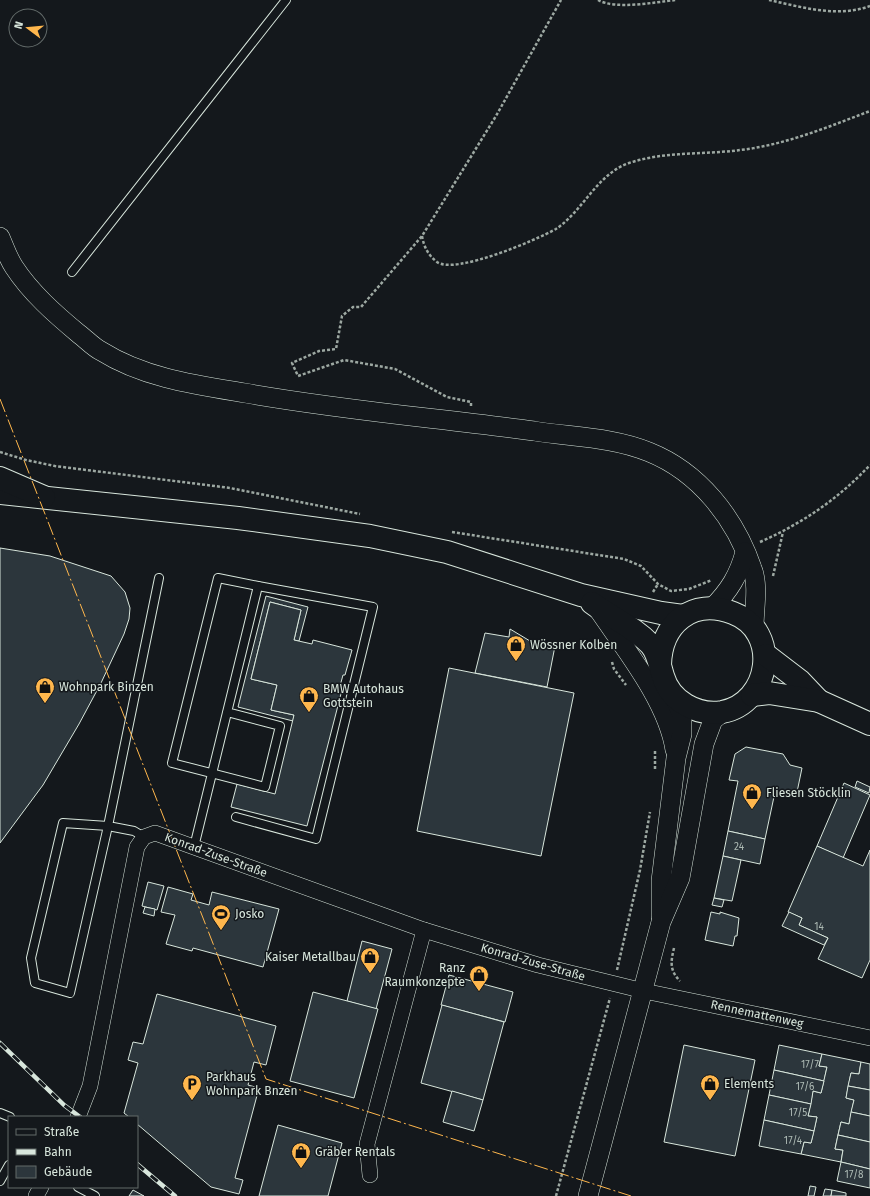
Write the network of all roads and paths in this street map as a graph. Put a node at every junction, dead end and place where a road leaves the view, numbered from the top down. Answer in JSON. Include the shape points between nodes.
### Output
{"nodes":[{"id":1,"x":286,"y":0,"type":"edge"},
{"id":2,"x":561,"y":0,"type":"edge"},
{"id":3,"x":598,"y":0,"type":"edge"},
{"id":4,"x":676,"y":0,"type":"edge"},
{"id":5,"x":769,"y":0,"type":"edge"},
{"id":6,"x":870,"y":6,"type":"edge"},
{"id":7,"x":870,"y":111,"type":"edge"},
{"id":8,"x":422,"y":236,"type":"junction"},
{"id":9,"x":0,"y":237,"type":"edge"},
{"id":10,"x":72,"y":272,"type":"dead end"},
{"id":11,"x":471,"y":402,"type":"dead end"},
{"id":12,"x":870,"y":465,"type":"edge"},
{"id":13,"x":0,"y":478,"type":"edge"},
{"id":14,"x":0,"y":493,"type":"edge"},
{"id":15,"x":44,"y":497,"type":"junction"},
{"id":16,"x":783,"y":532,"type":"junction"},
{"id":17,"x":744,"y":550,"type":"junction"},
{"id":18,"x":159,"y":578,"type":"dead end"},
{"id":19,"x":773,"y":578,"type":"dead end"},
{"id":20,"x":713,"y":579,"type":"dead end"},
{"id":21,"x":658,"y":584,"type":"dead end"},
{"id":22,"x":258,"y":586,"type":"junction"},
{"id":23,"x":589,"y":601,"type":"junction"},
{"id":24,"x":712,"y":608,"type":"junction"},
{"id":25,"x":683,"y":616,"type":"junction"},
{"id":26,"x":754,"y":628,"type":"junction"},
{"id":27,"x":766,"y":655,"type":"junction"},
{"id":28,"x":614,"y":657,"type":"dead end"},
{"id":29,"x":660,"y":665,"type":"junction"},
{"id":30,"x":630,"y":690,"type":"dead end"},
{"id":31,"x":752,"y":695,"type":"junction"},
{"id":32,"x":674,"y":696,"type":"junction"},
{"id":33,"x":819,"y":701,"type":"junction"},
{"id":34,"x":227,"y":712,"type":"junction"},
{"id":35,"x":723,"y":712,"type":"junction"},
{"id":36,"x":870,"y":724,"type":"edge"},
{"id":37,"x":654,"y":743,"type":"dead end"},
{"id":38,"x":676,"y":758,"type":"junction"},
{"id":39,"x":655,"y":771,"type":"dead end"},
{"id":40,"x":212,"y":773,"type":"junction"},
{"id":41,"x":650,"y":807,"type":"dead end"},
{"id":42,"x":236,"y":817,"type":"dead end"},
{"id":43,"x":108,"y":826,"type":"junction"},
{"id":44,"x":144,"y":837,"type":"junction"},
{"id":45,"x":194,"y":847,"type":"junction"},
{"id":46,"x":661,"y":922,"type":"junction"},
{"id":47,"x":424,"y":930,"type":"junction"},
{"id":48,"x":676,"y":942,"type":"dead end"},
{"id":49,"x":614,"y":984,"type":"junction"},
{"id":50,"x":644,"y":991,"type":"junction"},
{"id":51,"x":683,"y":999,"type":"junction"},
{"id":52,"x":870,"y":1038,"type":"edge"},
{"id":53,"x":78,"y":1116,"type":"edge"},
{"id":54,"x":8,"y":1167,"type":"edge"},
{"id":55,"x":370,"y":1175,"type":"dead end"},
{"id":56,"x":0,"y":1181,"type":"edge"},
{"id":57,"x":80,"y":1188,"type":"edge"},
{"id":58,"x":95,"y":1196,"type":"edge"},
{"id":59,"x":556,"y":1196,"type":"edge"},
{"id":60,"x":588,"y":1196,"type":"edge"}],
"edges":[{"from":1,"to":10,"type":"lane"},
{"from":2,"to":8,"type":"path","via":[[496,116]]},
{"from":3,"to":4,"type":"path","via":[[604,4]]},
{"from":5,"to":6,"type":"path","via":[[834,12]]},
{"from":7,"to":8,"type":"path","via":[[783,141],[741,150],[652,157],[628,163],[591,192],[556,228],[510,251],[453,266],[437,262],[425,249]]},
{"from":8,"to":11,"type":"path","via":[[361,307],[354,307],[342,316],[336,349],[319,351],[292,363],[298,376],[344,360],[395,369],[447,397]]},
{"from":9,"to":17,"type":"street","via":[[14,266],[51,311],[101,351],[146,372],[191,384],[303,404],[620,443],[650,452],[678,467],[701,486],[718,504]]},
{"from":12,"to":16,"type":"path","via":[[821,510]]},
{"from":13,"to":15,"type":"main road"},
{"from":14,"to":15,"type":"main road"},
{"from":15,"to":23,"type":"main road","via":[[238,518],[370,536],[447,552]]},
{"from":16,"to":17,"type":"path"},
{"from":16,"to":19,"type":"path"},
{"from":17,"to":24,"type":"street","via":[[735,580]]},
{"from":17,"to":26,"type":"street","via":[[753,569]]},
{"from":18,"to":43,"type":"lane"},
{"from":20,"to":21,"type":"path","via":[[679,591],[671,591]]},
{"from":22,"to":34,"type":"lane"},
{"from":22,"to":40,"type":"lane","via":[[218,578],[172,763]]},
{"from":22,"to":42,"type":"lane","via":[[372,607],[316,839]]},
{"from":23,"to":25,"type":"main road"},
{"from":23,"to":29,"type":"main road","via":[[626,624],[652,646]]},
{"from":23,"to":38,"type":"street","via":[[662,708],[673,733]]},
{"from":24,"to":25,"type":"main road","via":[[697,610]]},
{"from":24,"to":26,"type":"main road","via":[[738,614]]},
{"from":25,"to":29,"type":"main road","via":[[674,624],[665,639]]},
{"from":26,"to":27,"type":"main road"},
{"from":27,"to":31,"type":"main road","via":[[762,677]]},
{"from":27,"to":33,"type":"main road","via":[[800,681]]},
{"from":28,"to":30,"type":"path","via":[[614,669]]},
{"from":29,"to":32,"type":"main road","via":[[663,678]]},
{"from":31,"to":33,"type":"main road","via":[[769,693]]},
{"from":31,"to":35,"type":"main road","via":[[739,705]]},
{"from":32,"to":35,"type":"main road","via":[[694,710]]},
{"from":32,"to":38,"type":"street","via":[[682,715],[682,734]]},
{"from":33,"to":36,"type":"main road"},
{"from":34,"to":40,"type":"lane"},
{"from":34,"to":40,"type":"lane","via":[[280,726],[265,787]]},
{"from":35,"to":46,"type":"street","via":[[713,720],[704,744],[680,878]]},
{"from":37,"to":39,"type":"path"},
{"from":38,"to":46,"type":"street","via":[[661,881]]},
{"from":40,"to":45,"type":"lane"},
{"from":41,"to":49,"type":"path","via":[[640,870]]},
{"from":43,"to":43,"type":"lane","via":[[70,992],[35,983],[31,958],[63,823]]},
{"from":43,"to":44,"type":"lane","via":[[134,831]]},
{"from":44,"to":45,"type":"street","name":"Konrad-Zuse-Straße","via":[[155,833]]},
{"from":44,"to":53,"type":"street","via":[[137,847],[90,1086]]},
{"from":45,"to":47,"type":"street","name":"Konrad-Zuse-Straße"},
{"from":46,"to":50,"type":"street"},
{"from":47,"to":49,"type":"street","name":"Konrad-Zuse-Straße","via":[[538,965]]},
{"from":47,"to":55,"type":"street","via":[[367,1144]]},
{"from":48,"to":51,"type":"path","via":[[670,965],[674,975],[685,984]]},
{"from":49,"to":50,"type":"street","name":"Konrad-Zuse-Straße"},
{"from":49,"to":59,"type":"path"},
{"from":50,"to":51,"type":"street","name":"Rennemattenweg"},
{"from":50,"to":60,"type":"street"},
{"from":51,"to":52,"type":"street","name":"Rennemattenweg"},
{"from":54,"to":56,"type":"lane"},
{"from":57,"to":58,"type":"lane"}]}
